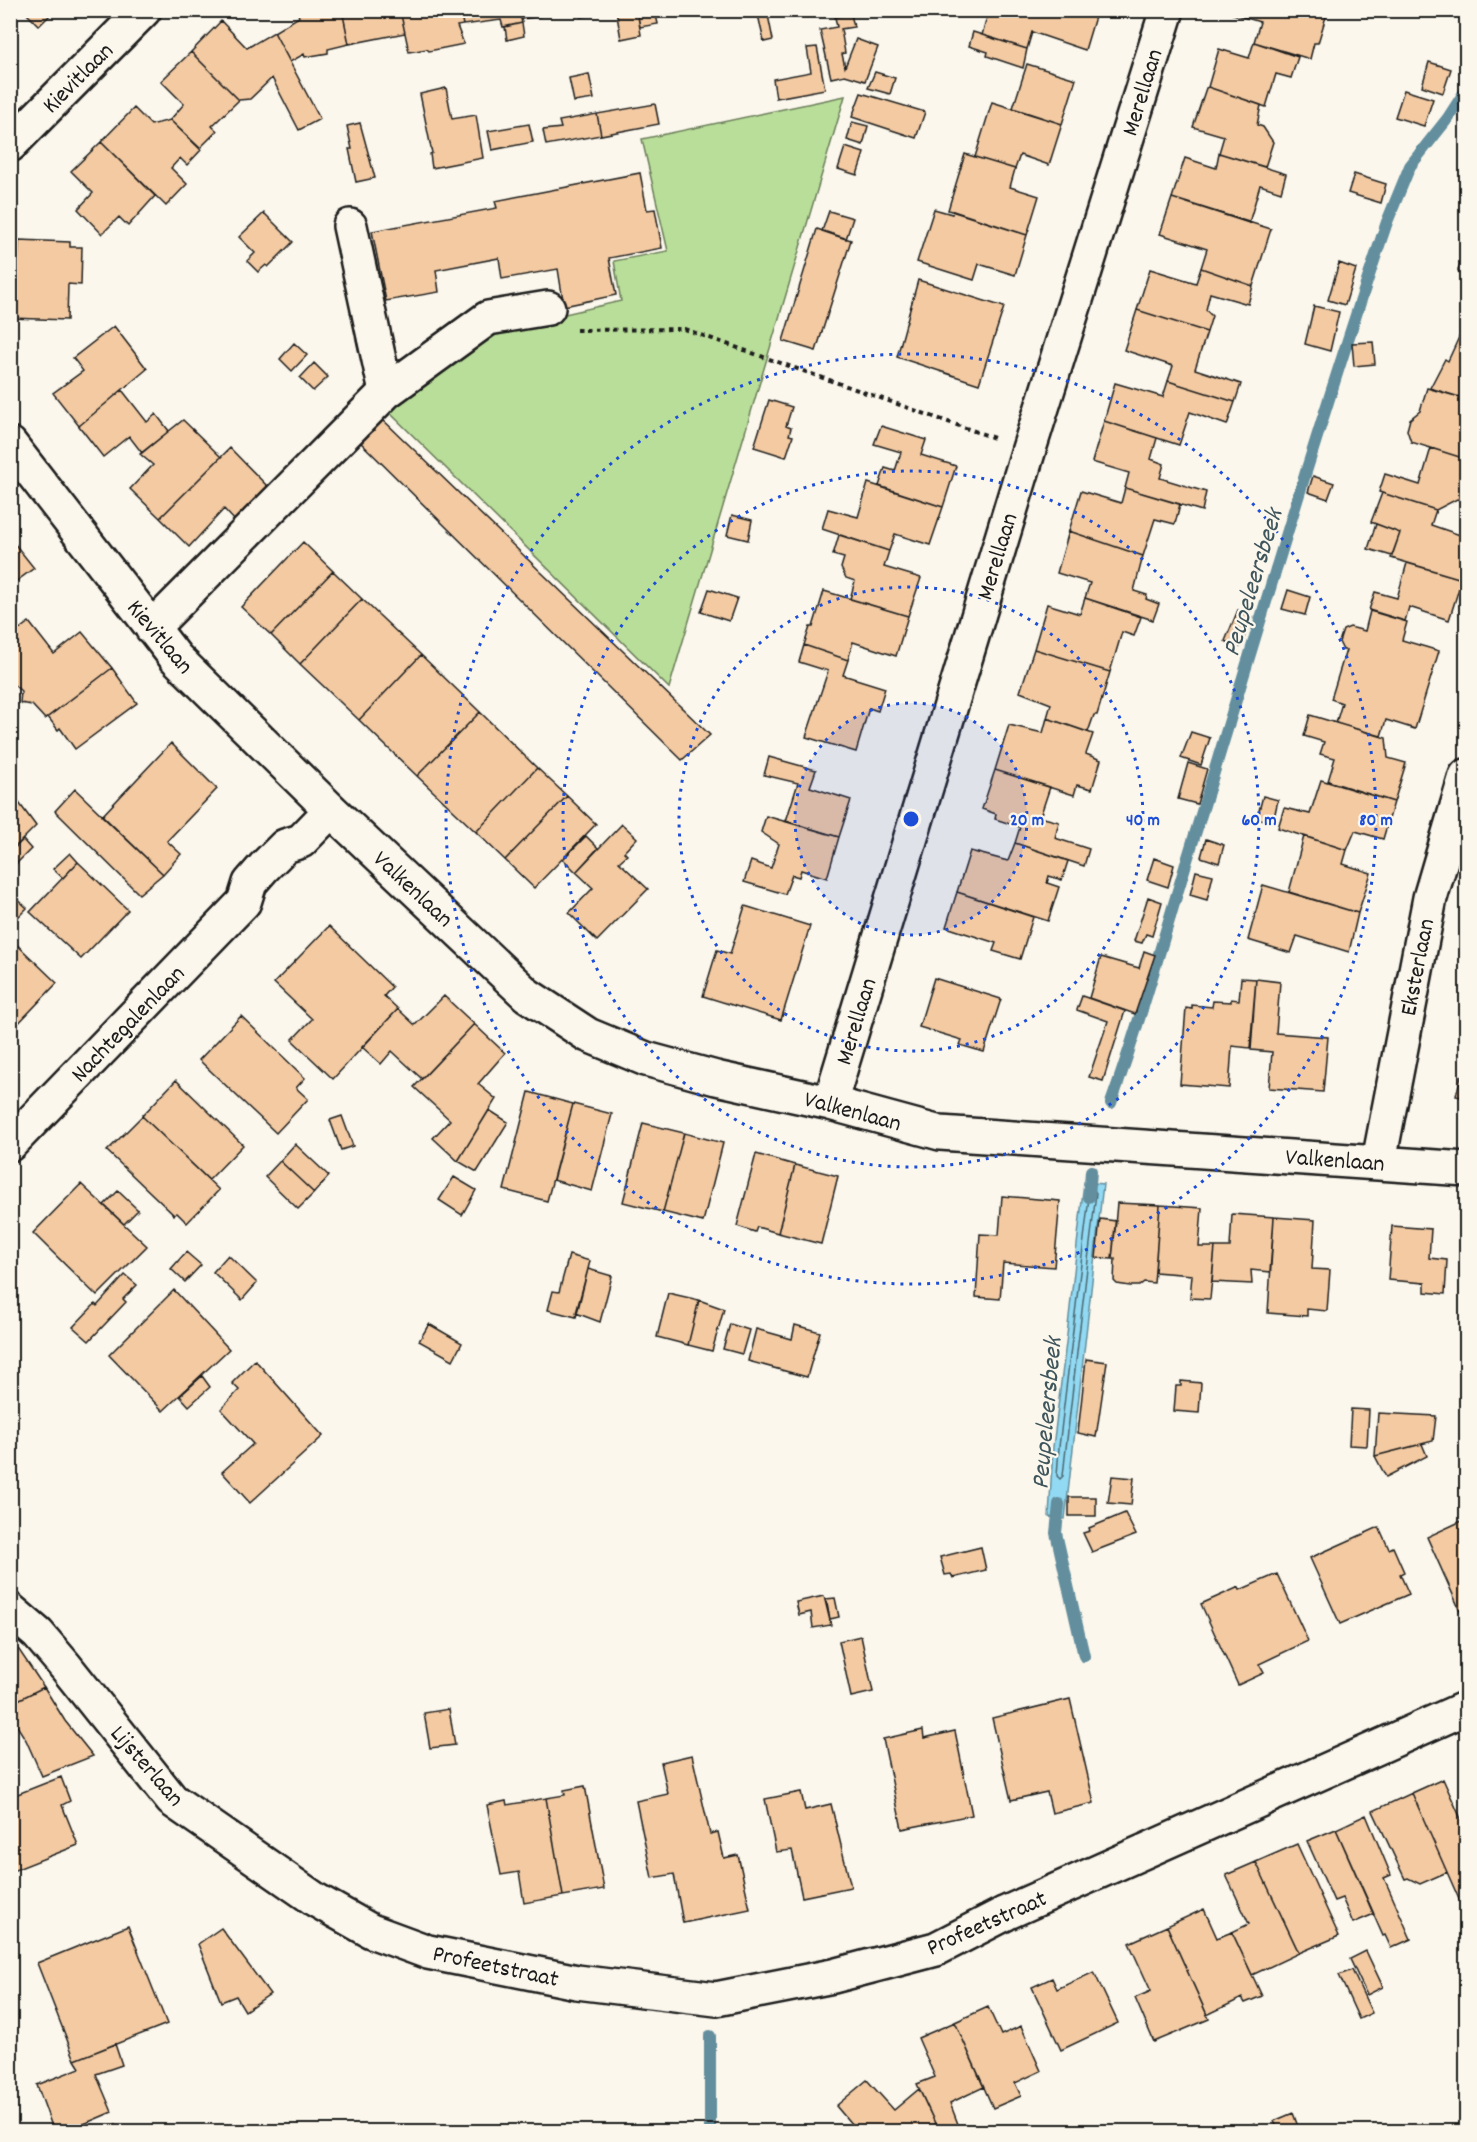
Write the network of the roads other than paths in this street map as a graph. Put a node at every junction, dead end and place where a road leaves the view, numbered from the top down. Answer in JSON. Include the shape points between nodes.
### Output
{"nodes":[{"id":1,"x":144,"y":10,"type":"edge"},
{"id":2,"x":1167,"y":10,"type":"edge"},
{"id":3,"x":10,"y":145,"type":"edge"},
{"id":4,"x":350,"y":226,"type":"dead end"},
{"id":5,"x":548,"y":308,"type":"road end"},
{"id":6,"x":386,"y":392,"type":"junction"},
{"id":7,"x":10,"y":444,"type":"edge"},
{"id":8,"x":152,"y":628,"type":"junction"},
{"id":9,"x":1467,"y":776,"type":"edge"},
{"id":10,"x":331,"y":810,"type":"junction"},
{"id":11,"x":830,"y":1102,"type":"junction"},
{"id":12,"x":10,"y":1144,"type":"edge"},
{"id":13,"x":1379,"y":1161,"type":"junction"},
{"id":14,"x":1467,"y":1169,"type":"edge"},
{"id":15,"x":10,"y":1610,"type":"edge"},
{"id":16,"x":1467,"y":1708,"type":"edge"},
{"id":17,"x":370,"y":1931,"type":"joint"}],
"edges":[{"from":1,"to":3,"type":"street","name":"Kievitlaan"},
{"from":2,"to":11,"type":"street","name":"Merellaan"},
{"from":4,"to":6,"type":"street"},
{"from":5,"to":6,"type":"street","via":[[488,318]]},
{"from":6,"to":8,"type":"street"},
{"from":7,"to":8,"type":"street","name":"Kievitlaan"},
{"from":8,"to":10,"type":"street","name":"Kievitlaan","via":[[176,658]]},
{"from":9,"to":13,"type":"street","name":"Eksterlaan","via":[[1430,898]]},
{"from":10,"to":11,"type":"street","name":"Valkenlaan","via":[[527,994],[588,1035],[646,1059]]},
{"from":10,"to":12,"type":"street","name":"Nachtegalenlaan","via":[[301,841],[285,846],[264,867],[250,883],[244,902]]},
{"from":11,"to":13,"type":"street","name":"Valkenlaan","via":[[940,1133]]},
{"from":13,"to":14,"type":"street","name":"Valkenlaan"},
{"from":15,"to":17,"type":"street","name":"Lijsterlaan","via":[[66,1666],[172,1800],[316,1900]]},
{"from":16,"to":17,"type":"street","name":"Profeetstraat","via":[[1006,1912],[936,1949],[833,1976],[716,1999],[577,1983],[428,1952]]}]}
